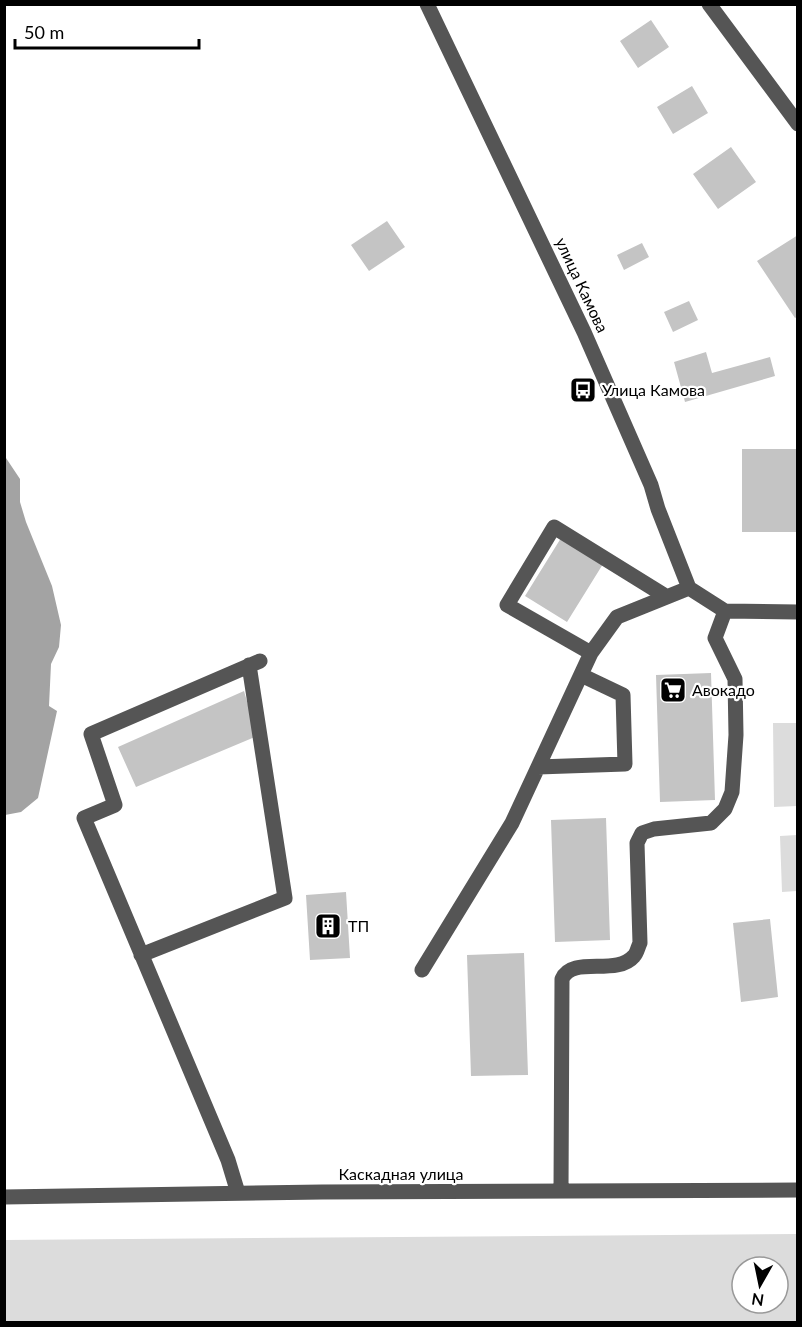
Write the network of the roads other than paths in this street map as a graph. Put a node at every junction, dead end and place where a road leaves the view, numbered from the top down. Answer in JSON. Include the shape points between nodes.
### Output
{"nodes":[{"id":1,"x":427,"y":4,"type":"edge"},
{"id":2,"x":708,"y":4,"type":"edge"},
{"id":3,"x":798,"y":124,"type":"edge"},
{"id":4,"x":689,"y":588,"type":"junction"},
{"id":5,"x":667,"y":597,"type":"junction"},
{"id":6,"x":725,"y":611,"type":"junction"},
{"id":7,"x":798,"y":612,"type":"edge"},
{"id":8,"x":591,"y":652,"type":"junction"},
{"id":9,"x":581,"y":675,"type":"junction"},
{"id":10,"x":538,"y":767,"type":"junction"},
{"id":11,"x":141,"y":955,"type":"junction"},
{"id":12,"x":422,"y":970,"type":"dead end"},
{"id":13,"x":798,"y":1190,"type":"edge"},
{"id":14,"x":561,"y":1191,"type":"junction"},
{"id":15,"x":238,"y":1193,"type":"junction"},
{"id":16,"x":4,"y":1197,"type":"edge"}],
"edges":[{"from":1,"to":4,"type":"street","name":"улица Камова","via":[[584,332],[651,485]]},
{"from":2,"to":3,"type":"street"},
{"from":4,"to":5,"type":"street"},
{"from":4,"to":6,"type":"street"},
{"from":5,"to":8,"type":"street","via":[[617,617]]},
{"from":5,"to":8,"type":"street","via":[[554,527],[507,605]]},
{"from":6,"to":7,"type":"street"},
{"from":6,"to":14,"type":"street","via":[[715,638],[735,679],[736,726],[732,792],[725,809],[711,823],[642,833],[637,843],[640,943],[634,956],[620,965],[572,968],[562,979]]},
{"from":8,"to":9,"type":"street"},
{"from":9,"to":10,"type":"street"},
{"from":9,"to":10,"type":"street","via":[[623,695],[625,764]]},
{"from":10,"to":12,"type":"street","via":[[496,851]]},
{"from":11,"to":11,"type":"street","via":[[84,818],[115,805],[91,734],[255,663],[285,898]]},
{"from":11,"to":15,"type":"street"},
{"from":13,"to":14,"type":"street","name":"Каскадная улица"},
{"from":14,"to":15,"type":"street","name":"Каскадная улица"},
{"from":15,"to":16,"type":"street","name":"Каскадная улица"}]}
